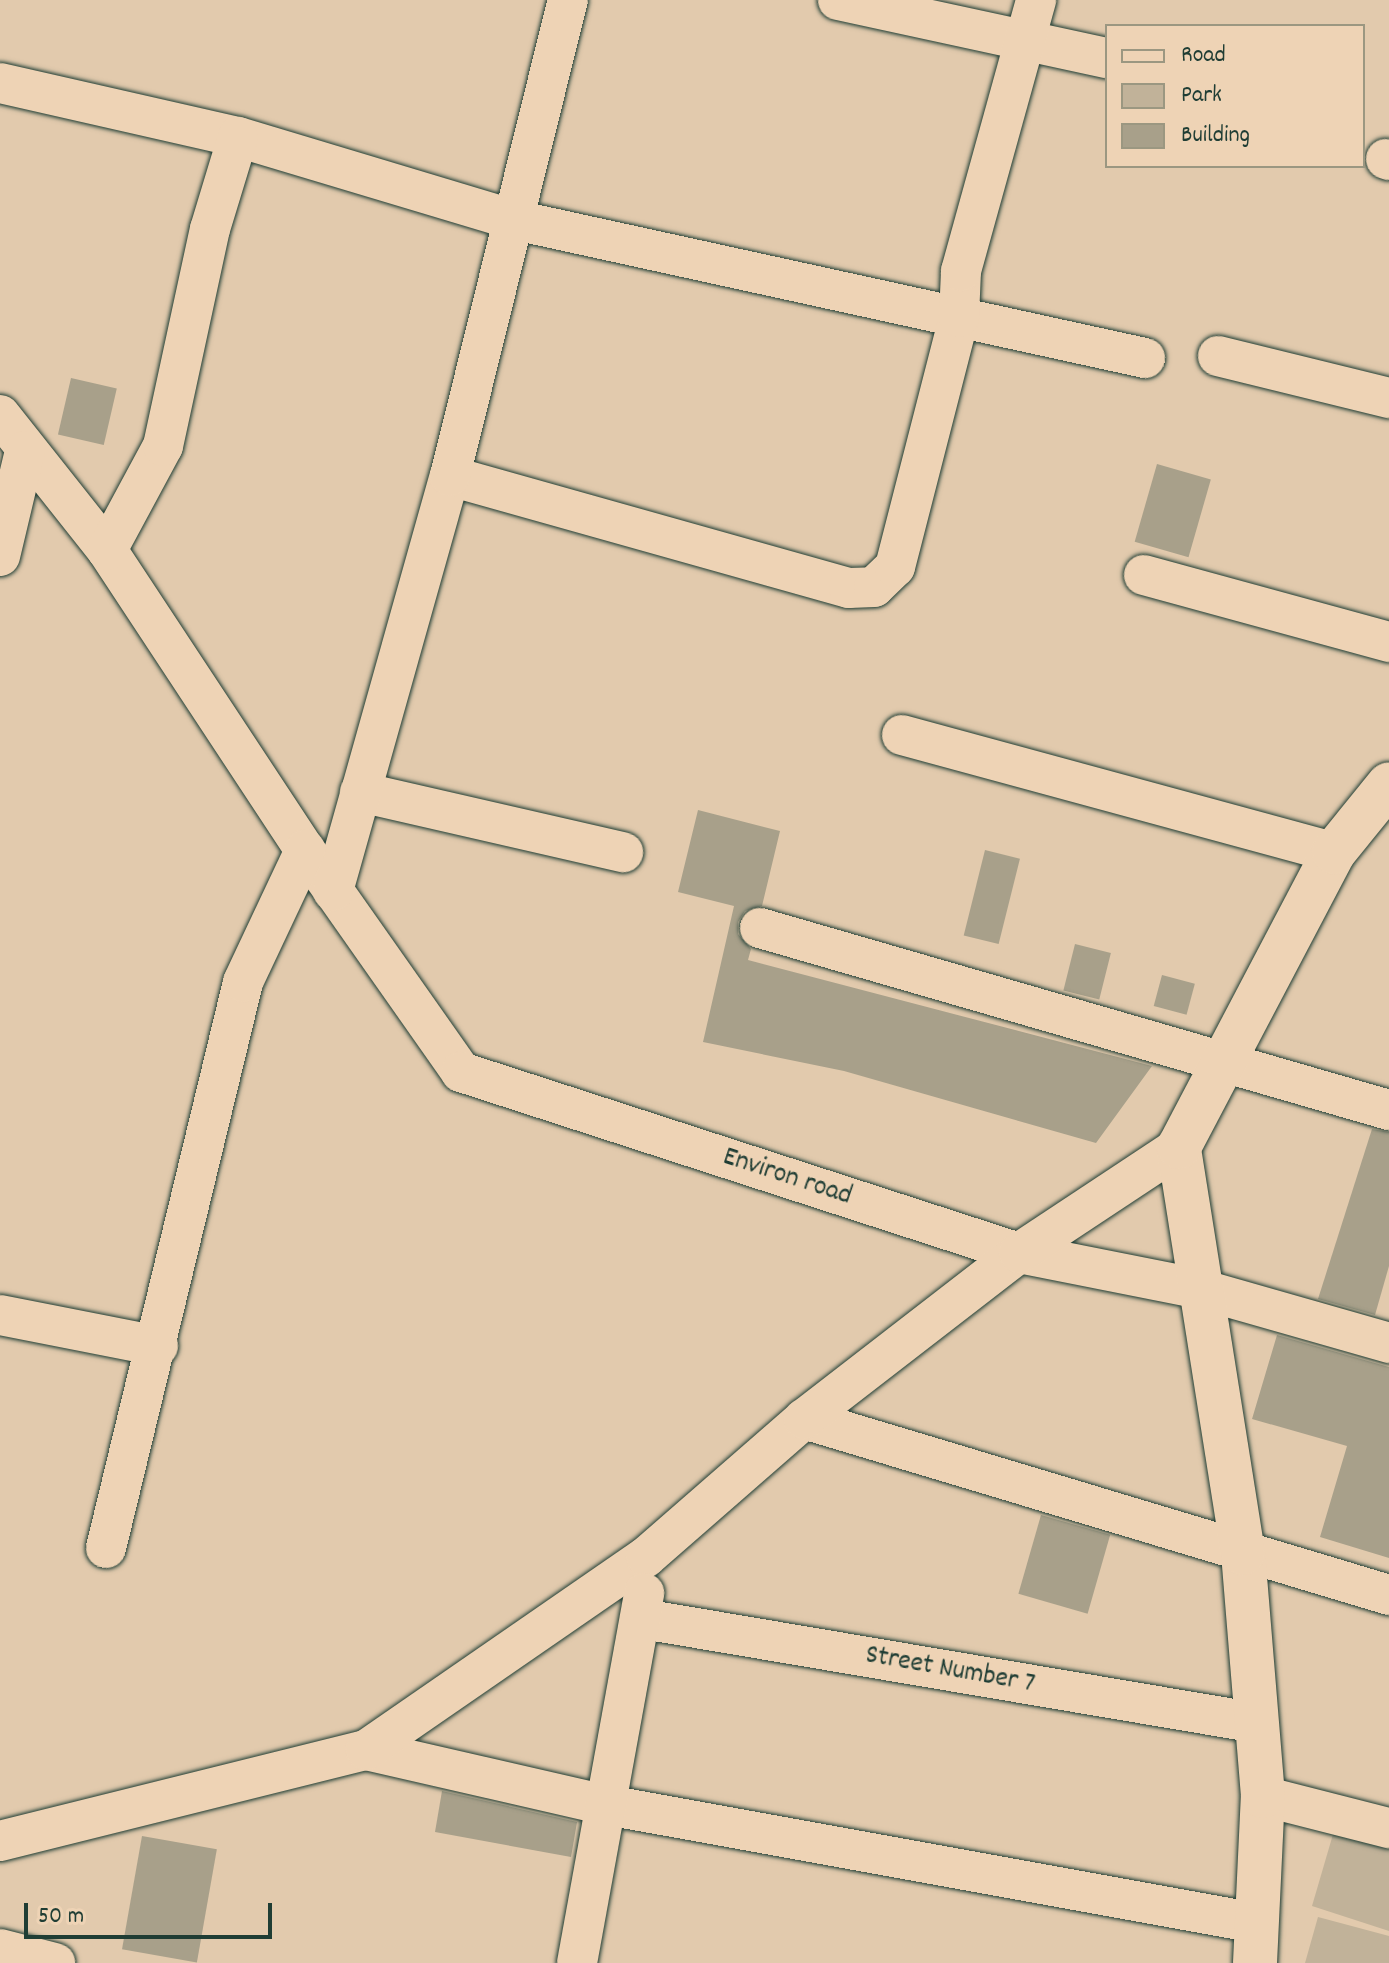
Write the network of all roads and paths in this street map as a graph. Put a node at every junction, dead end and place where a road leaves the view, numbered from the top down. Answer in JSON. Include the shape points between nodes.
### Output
{"nodes":[{"id":1,"x":568,"y":0,"type":"edge"},
{"id":2,"x":838,"y":0,"type":"edge"},
{"id":3,"x":1036,"y":0,"type":"edge"},
{"id":4,"x":1026,"y":40,"type":"junction"},
{"id":5,"x":1105,"y":58,"type":"edge"},
{"id":6,"x":0,"y":83,"type":"edge"},
{"id":7,"x":238,"y":137,"type":"junction"},
{"id":8,"x":515,"y":220,"type":"junction"},
{"id":9,"x":959,"y":317,"type":"junction"},
{"id":10,"x":1218,"y":356,"type":"dead end"},
{"id":11,"x":1145,"y":358,"type":"dead end"},
{"id":12,"x":1389,"y":398,"type":"edge"},
{"id":13,"x":0,"y":415,"type":"edge"},
{"id":14,"x":25,"y":451,"type":"junction"},
{"id":15,"x":450,"y":476,"type":"junction"},
{"id":16,"x":107,"y":550,"type":"junction"},
{"id":17,"x":0,"y":556,"type":"edge"},
{"id":18,"x":1144,"y":575,"type":"dead end"},
{"id":19,"x":1389,"y":642,"type":"edge"},
{"id":20,"x":902,"y":735,"type":"dead end"},
{"id":21,"x":360,"y":792,"type":"junction"},
{"id":22,"x":1382,"y":803,"type":"edge"},
{"id":23,"x":305,"y":850,"type":"junction"},
{"id":24,"x":623,"y":852,"type":"dead end"},
{"id":25,"x":1334,"y":852,"type":"junction"},
{"id":26,"x":333,"y":891,"type":"junction"},
{"id":27,"x":760,"y":928,"type":"dead end"},
{"id":28,"x":1220,"y":1060,"type":"junction"},
{"id":29,"x":1389,"y":1110,"type":"edge"},
{"id":30,"x":1179,"y":1147,"type":"junction"},
{"id":31,"x":1019,"y":1253,"type":"junction"},
{"id":32,"x":1200,"y":1289,"type":"junction"},
{"id":33,"x":0,"y":1315,"type":"edge"},
{"id":34,"x":1389,"y":1343,"type":"edge"},
{"id":35,"x":158,"y":1346,"type":"junction"},
{"id":36,"x":804,"y":1419,"type":"junction"},
{"id":37,"x":106,"y":1548,"type":"dead end"},
{"id":38,"x":1243,"y":1553,"type":"junction"},
{"id":39,"x":646,"y":1557,"type":"junction"},
{"id":40,"x":1389,"y":1595,"type":"edge"},
{"id":41,"x":643,"y":1619,"type":"junction"},
{"id":42,"x":1257,"y":1723,"type":"junction"},
{"id":43,"x":366,"y":1750,"type":"junction"},
{"id":44,"x":1263,"y":1796,"type":"junction"},
{"id":45,"x":607,"y":1805,"type":"junction"},
{"id":46,"x":1389,"y":1828,"type":"edge"},
{"id":47,"x":0,"y":1841,"type":"edge"},
{"id":48,"x":1256,"y":1943,"type":"edge"},
{"id":49,"x":0,"y":1949,"type":"edge"},
{"id":50,"x":55,"y":1963,"type":"edge"},
{"id":51,"x":577,"y":1963,"type":"edge"}],
"edges":[{"from":1,"to":8,"type":"street"},
{"from":2,"to":4,"type":"street"},
{"from":3,"to":4,"type":"street"},
{"from":4,"to":5,"type":"street"},
{"from":4,"to":9,"type":"street","via":[[961,271]]},
{"from":6,"to":7,"type":"street"},
{"from":7,"to":8,"type":"street"},
{"from":7,"to":16,"type":"street","via":[[210,229],[163,446]]},
{"from":8,"to":9,"type":"street"},
{"from":8,"to":15,"type":"street"},
{"from":9,"to":11,"type":"street"},
{"from":9,"to":15,"type":"street","via":[[895,567],[874,587],[849,588]]},
{"from":10,"to":12,"type":"street"},
{"from":13,"to":14,"type":"street","name":"Environ road"},
{"from":14,"to":16,"type":"street","name":"Environ road"},
{"from":14,"to":17,"type":"street"},
{"from":15,"to":21,"type":"street"},
{"from":16,"to":23,"type":"street","name":"Environ road"},
{"from":18,"to":19,"type":"street"},
{"from":20,"to":25,"type":"street"},
{"from":21,"to":24,"type":"street"},
{"from":21,"to":26,"type":"street"},
{"from":22,"to":25,"type":"street"},
{"from":23,"to":26,"type":"street","name":"Environ road"},
{"from":23,"to":35,"type":"street","via":[[243,982]]},
{"from":25,"to":28,"type":"street"},
{"from":26,"to":31,"type":"street","name":"Environ road","via":[[461,1072]]},
{"from":27,"to":28,"type":"street"},
{"from":28,"to":29,"type":"street"},
{"from":28,"to":30,"type":"street"},
{"from":30,"to":31,"type":"street"},
{"from":30,"to":32,"type":"street"},
{"from":31,"to":32,"type":"street","name":"Environ road"},
{"from":31,"to":36,"type":"street"},
{"from":32,"to":34,"type":"street","name":"Environ road"},
{"from":32,"to":38,"type":"street"},
{"from":33,"to":35,"type":"street"},
{"from":35,"to":37,"type":"street"},
{"from":36,"to":38,"type":"street"},
{"from":36,"to":39,"type":"street"},
{"from":38,"to":40,"type":"street"},
{"from":38,"to":42,"type":"street"},
{"from":39,"to":41,"type":"street"},
{"from":39,"to":43,"type":"street"},
{"from":41,"to":42,"type":"street","name":"Street Number 7"},
{"from":41,"to":45,"type":"street"},
{"from":42,"to":44,"type":"street"},
{"from":43,"to":45,"type":"street"},
{"from":43,"to":47,"type":"street"},
{"from":44,"to":46,"type":"street"},
{"from":44,"to":48,"type":"street"},
{"from":45,"to":48,"type":"street"},
{"from":45,"to":51,"type":"street"},
{"from":49,"to":50,"type":"street"}]}
